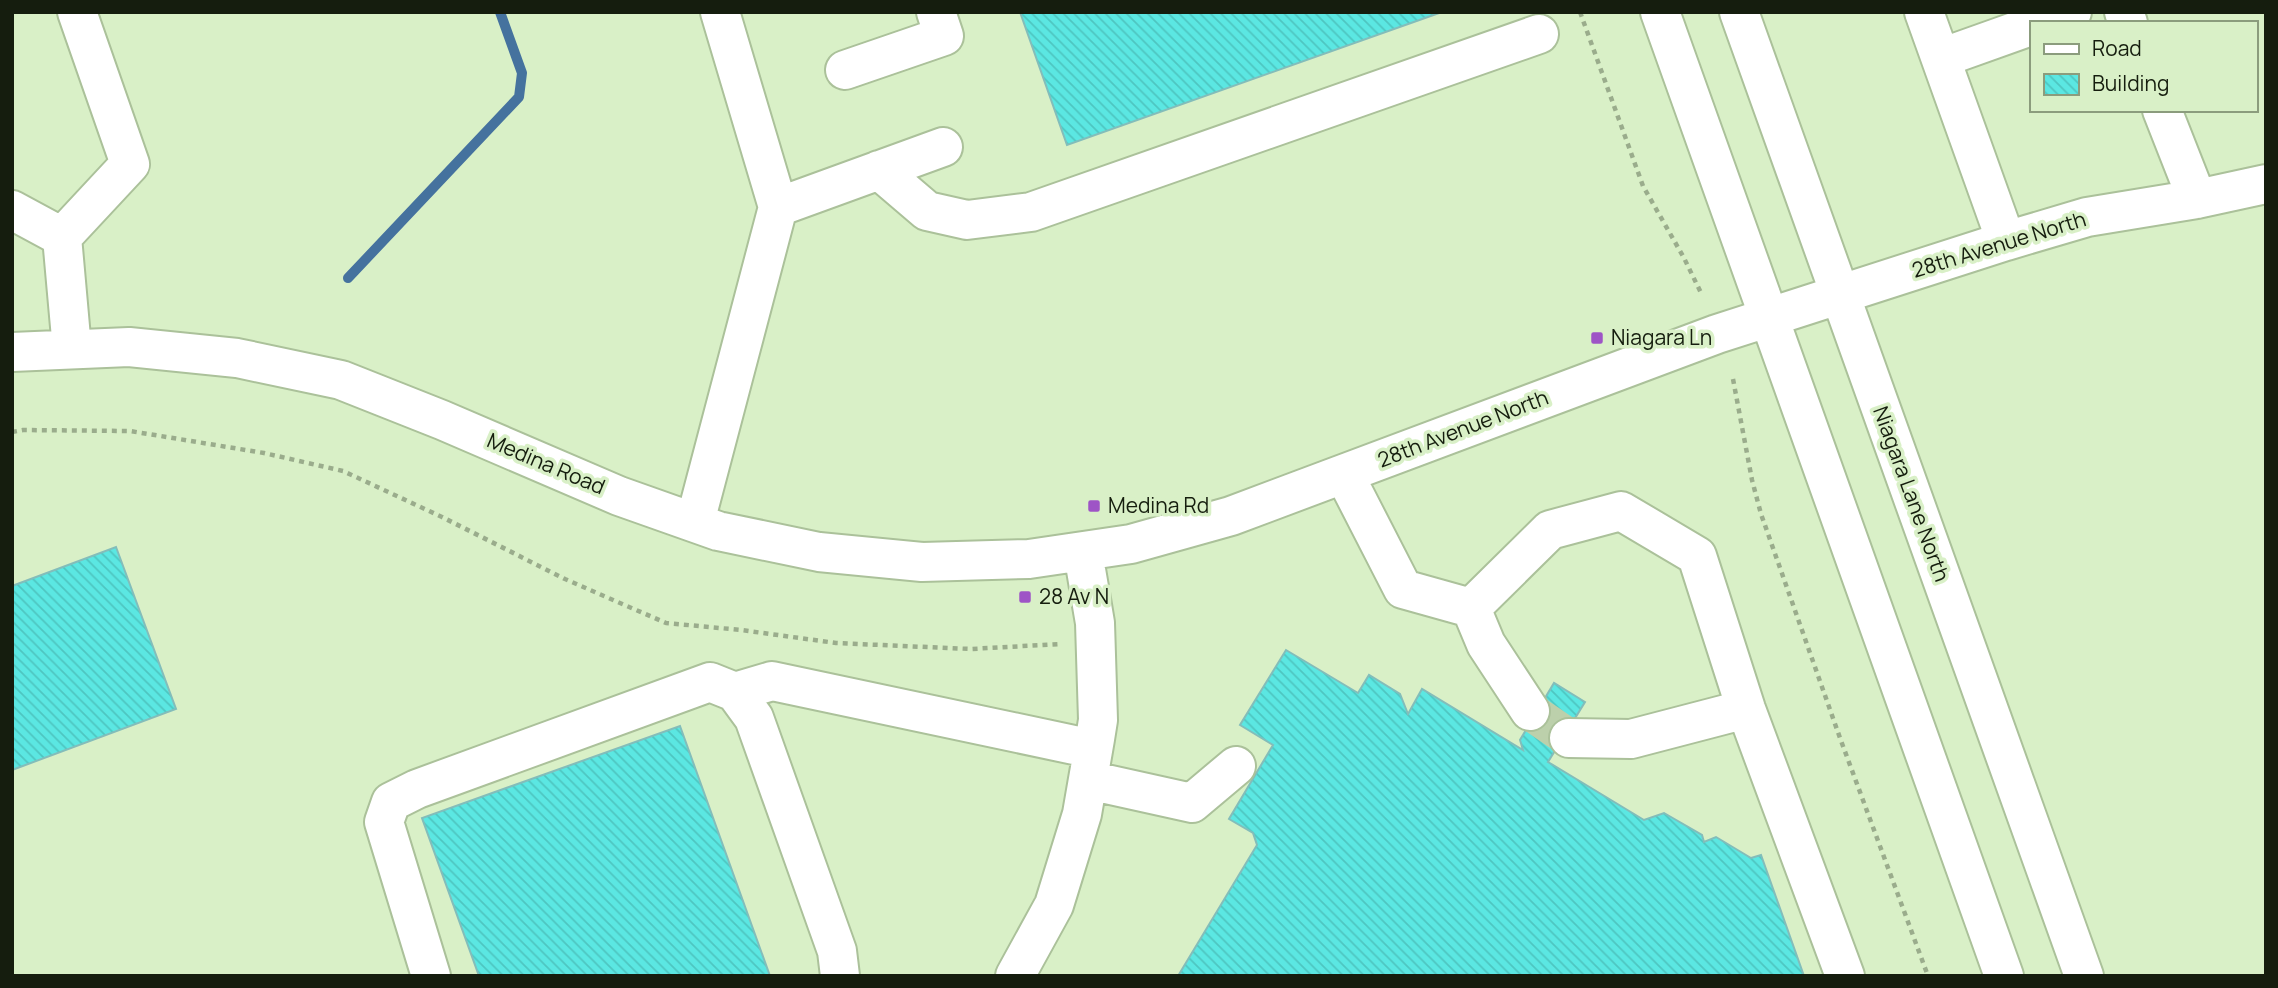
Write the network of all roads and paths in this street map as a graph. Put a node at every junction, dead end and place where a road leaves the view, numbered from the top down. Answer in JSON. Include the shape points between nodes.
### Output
{"nodes":[{"id":1,"x":77,"y":12,"type":"edge"},
{"id":2,"x":720,"y":12,"type":"edge"},
{"id":3,"x":936,"y":12,"type":"edge"},
{"id":4,"x":1580,"y":12,"type":"edge"},
{"id":5,"x":1660,"y":12,"type":"edge"},
{"id":6,"x":1739,"y":12,"type":"edge"},
{"id":7,"x":1924,"y":12,"type":"edge"},
{"id":8,"x":2071,"y":12,"type":"edge"},
{"id":9,"x":2047,"y":21,"type":"edge"},
{"id":10,"x":2030,"y":26,"type":"edge"},
{"id":11,"x":1539,"y":34,"type":"dead end"},
{"id":12,"x":1941,"y":58,"type":"junction"},
{"id":13,"x":845,"y":70,"type":"dead end"},
{"id":14,"x":2163,"y":112,"type":"edge"},
{"id":15,"x":943,"y":146,"type":"dead end"},
{"id":16,"x":880,"y":170,"type":"junction"},
{"id":17,"x":2266,"y":184,"type":"edge"},
{"id":18,"x":2197,"y":199,"type":"junction"},
{"id":19,"x":778,"y":207,"type":"junction"},
{"id":20,"x":12,"y":210,"type":"edge"},
{"id":21,"x":40,"y":233,"type":"edge"},
{"id":22,"x":2006,"y":241,"type":"junction"},
{"id":23,"x":1840,"y":294,"type":"junction"},
{"id":24,"x":1702,"y":295,"type":"dead end"},
{"id":25,"x":1770,"y":316,"type":"junction"},
{"id":26,"x":72,"y":349,"type":"junction"},
{"id":27,"x":12,"y":352,"type":"edge"},
{"id":28,"x":1732,"y":379,"type":"dead end"},
{"id":29,"x":12,"y":432,"type":"edge"},
{"id":30,"x":1344,"y":474,"type":"junction"},
{"id":31,"x":695,"y":523,"type":"junction"},
{"id":32,"x":1083,"y":552,"type":"junction"},
{"id":33,"x":1471,"y":608,"type":"junction"},
{"id":34,"x":1096,"y":644,"type":"junction"},
{"id":35,"x":734,"y":692,"type":"junction"},
{"id":36,"x":1746,"y":709,"type":"junction"},
{"id":37,"x":1530,"y":711,"type":"tunnel mouth"},
{"id":38,"x":1569,"y":738,"type":"tunnel mouth"},
{"id":39,"x":1091,"y":765,"type":"junction"},
{"id":40,"x":1236,"y":766,"type":"dead end"},
{"id":41,"x":431,"y":976,"type":"edge"},
{"id":42,"x":840,"y":976,"type":"edge"},
{"id":43,"x":1015,"y":976,"type":"edge"},
{"id":44,"x":1845,"y":976,"type":"edge"},
{"id":45,"x":1928,"y":976,"type":"edge"},
{"id":46,"x":2004,"y":976,"type":"edge"},
{"id":47,"x":2084,"y":976,"type":"edge"}],
"edges":[{"from":1,"to":21,"type":"street","via":[[130,164]]},
{"from":2,"to":19,"type":"street"},
{"from":3,"to":13,"type":"street","via":[[944,36]]},
{"from":4,"to":24,"type":"path","via":[[1643,186]]},
{"from":5,"to":25,"type":"street"},
{"from":6,"to":23,"type":"street","name":"Niagara Lane North"},
{"from":7,"to":12,"type":"street"},
{"from":8,"to":9,"type":"street"},
{"from":10,"to":12,"type":"street"},
{"from":11,"to":16,"type":"street","via":[[1031,212],[967,220],[927,211]]},
{"from":12,"to":22,"type":"street"},
{"from":14,"to":18,"type":"street"},
{"from":15,"to":16,"type":"street"},
{"from":16,"to":19,"type":"street"},
{"from":17,"to":18,"type":"street","name":"28th Avenue North"},
{"from":18,"to":22,"type":"street","name":"28th Avenue North","via":[[2087,216]]},
{"from":19,"to":31,"type":"street"},
{"from":20,"to":21,"type":"street"},
{"from":21,"to":26,"type":"street"},
{"from":22,"to":23,"type":"street","name":"28th Avenue North"},
{"from":23,"to":25,"type":"street","name":"28th Avenue North"},
{"from":23,"to":47,"type":"street","name":"Niagara Lane North"},
{"from":25,"to":30,"type":"street","name":"28th Avenue North"},
{"from":25,"to":46,"type":"street"},
{"from":26,"to":27,"type":"street","name":"Medina Road"},
{"from":26,"to":31,"type":"street","name":"Medina Road","via":[[129,346],[237,358],[341,380]]},
{"from":28,"to":45,"type":"path","via":[[1761,514]]},
{"from":29,"to":34,"type":"path","via":[[130,431],[343,471],[666,623],[836,643],[971,649]]},
{"from":30,"to":32,"type":"street","name":"28th Avenue North","via":[[1231,516],[1131,544]]},
{"from":30,"to":33,"type":"street","via":[[1403,589]]},
{"from":31,"to":32,"type":"street","name":"Medina Road","via":[[819,552],[922,562],[1029,559]]},
{"from":32,"to":34,"type":"street"},
{"from":33,"to":36,"type":"street","via":[[1550,530],[1621,511],[1697,556]]},
{"from":33,"to":37,"type":"street","via":[[1486,644]]},
{"from":34,"to":39,"type":"street","via":[[1098,720]]},
{"from":35,"to":39,"type":"street","via":[[772,681]]},
{"from":35,"to":41,"type":"street","via":[[710,682],[391,802],[384,822]]},
{"from":35,"to":42,"type":"street","via":[[754,718],[837,951]]},
{"from":36,"to":38,"type":"street","via":[[1631,739]]},
{"from":36,"to":44,"type":"street"},
{"from":39,"to":40,"type":"street","via":[[1192,803]]},
{"from":39,"to":43,"type":"street","via":[[1082,814],[1054,905]]}]}
